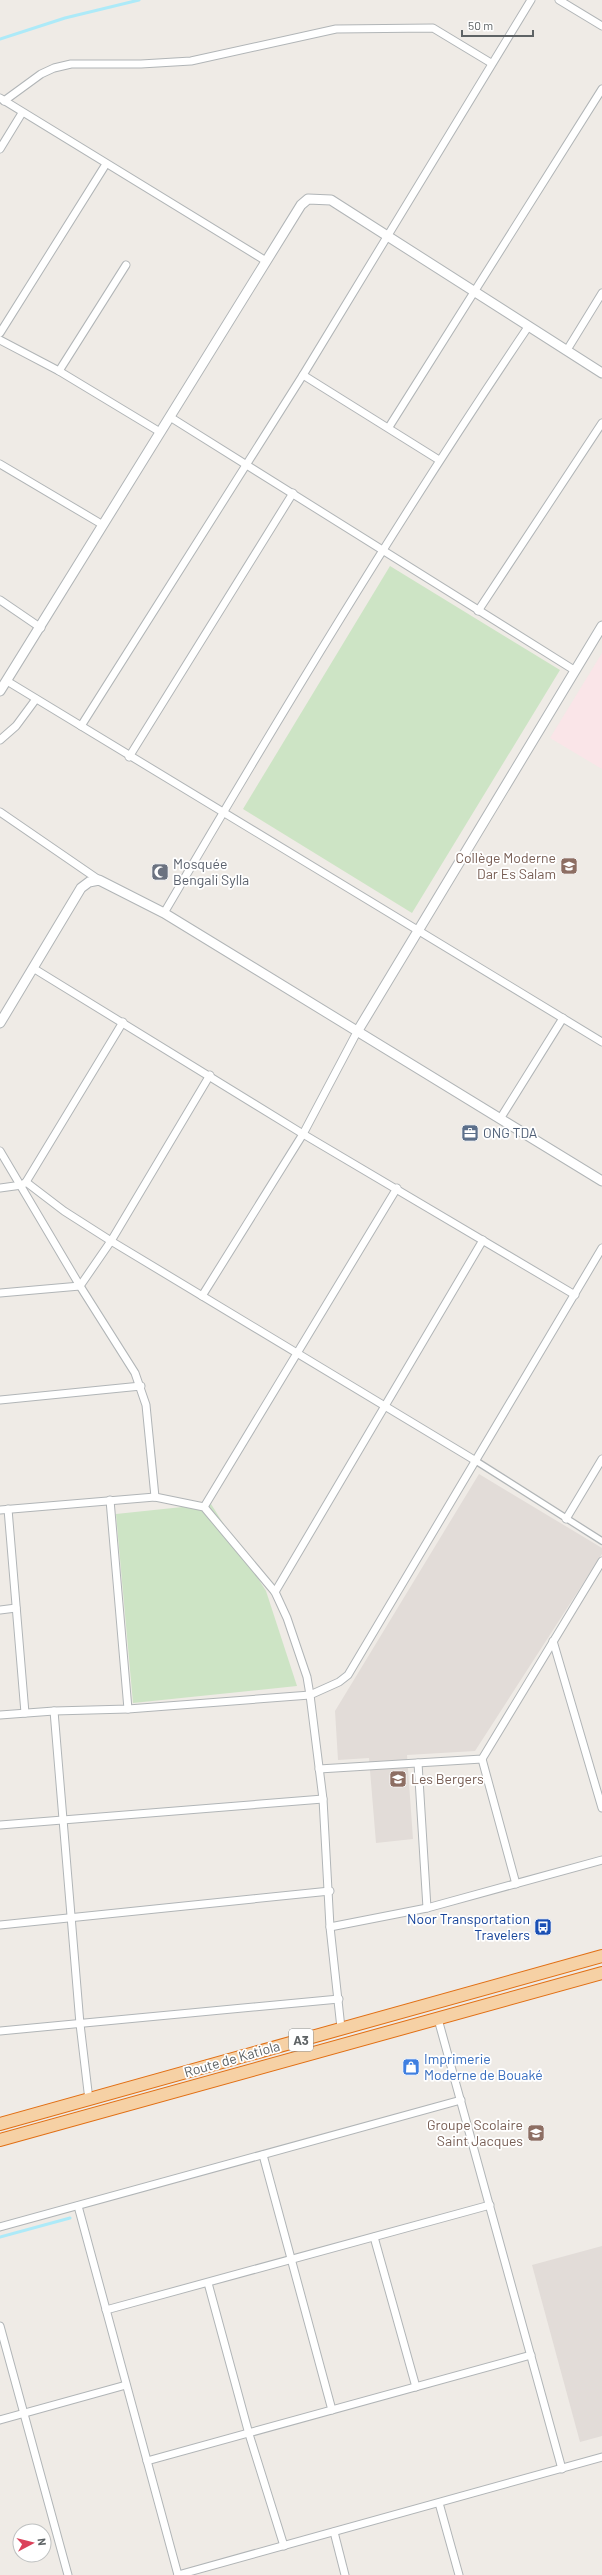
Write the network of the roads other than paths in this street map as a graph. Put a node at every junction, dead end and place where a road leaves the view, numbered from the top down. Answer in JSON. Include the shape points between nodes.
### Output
{"nodes":[{"id":1,"x":531,"y":0,"type":"edge"},
{"id":2,"x":559,"y":0,"type":"edge"},
{"id":3,"x":602,"y":26,"type":"edge"},
{"id":4,"x":491,"y":63,"type":"junction"},
{"id":5,"x":602,"y":89,"type":"edge"},
{"id":6,"x":2,"y":99,"type":"edge"},
{"id":7,"x":22,"y":113,"type":"junction"},
{"id":8,"x":0,"y":149,"type":"edge"},
{"id":9,"x":106,"y":164,"type":"junction"},
{"id":10,"x":388,"y":236,"type":"junction"},
{"id":11,"x":266,"y":262,"type":"junction"},
{"id":12,"x":126,"y":265,"type":"dead end"},
{"id":13,"x":473,"y":292,"type":"junction"},
{"id":14,"x":602,"y":293,"type":"edge"},
{"id":15,"x":528,"y":327,"type":"junction"},
{"id":16,"x":0,"y":333,"type":"edge"},
{"id":17,"x":0,"y":340,"type":"edge"},
{"id":18,"x":567,"y":350,"type":"junction"},
{"id":19,"x":59,"y":371,"type":"junction"},
{"id":20,"x":602,"y":373,"type":"edge"},
{"id":21,"x":303,"y":375,"type":"junction"},
{"id":22,"x":170,"y":417,"type":"junction"},
{"id":23,"x":602,"y":423,"type":"edge"},
{"id":24,"x":389,"y":427,"type":"junction"},
{"id":25,"x":160,"y":432,"type":"junction"},
{"id":26,"x":439,"y":460,"type":"junction"},
{"id":27,"x":0,"y":464,"type":"edge"},
{"id":28,"x":246,"y":464,"type":"junction"},
{"id":29,"x":293,"y":493,"type":"junction"},
{"id":30,"x":103,"y":525,"type":"junction"},
{"id":31,"x":382,"y":551,"type":"junction"},
{"id":32,"x":0,"y":600,"type":"edge"},
{"id":33,"x":478,"y":611,"type":"junction"},
{"id":34,"x":602,"y":626,"type":"edge"},
{"id":35,"x":41,"y":628,"type":"junction"},
{"id":36,"x":574,"y":670,"type":"junction"},
{"id":37,"x":7,"y":681,"type":"junction"},
{"id":38,"x":0,"y":691,"type":"edge"},
{"id":39,"x":36,"y":698,"type":"junction"},
{"id":40,"x":81,"y":726,"type":"junction"},
{"id":41,"x":0,"y":740,"type":"edge"},
{"id":42,"x":129,"y":756,"type":"junction"},
{"id":43,"x":0,"y":812,"type":"edge"},
{"id":44,"x":222,"y":813,"type":"junction"},
{"id":45,"x":99,"y":880,"type":"junction"},
{"id":46,"x":164,"y":913,"type":"junction"},
{"id":47,"x":416,"y":931,"type":"junction"},
{"id":48,"x":33,"y":968,"type":"junction"},
{"id":49,"x":563,"y":1018,"type":"junction"},
{"id":50,"x":123,"y":1022,"type":"junction"},
{"id":51,"x":0,"y":1023,"type":"edge"},
{"id":52,"x":357,"y":1032,"type":"junction"},
{"id":53,"x":602,"y":1042,"type":"edge"},
{"id":54,"x":210,"y":1075,"type":"junction"},
{"id":55,"x":500,"y":1119,"type":"junction"},
{"id":56,"x":303,"y":1134,"type":"junction"},
{"id":57,"x":0,"y":1150,"type":"edge"},
{"id":58,"x":602,"y":1181,"type":"edge"},
{"id":59,"x":24,"y":1184,"type":"junction"},
{"id":60,"x":0,"y":1188,"type":"edge"},
{"id":61,"x":397,"y":1188,"type":"junction"},
{"id":62,"x":483,"y":1240,"type":"junction"},
{"id":63,"x":111,"y":1241,"type":"junction"},
{"id":64,"x":602,"y":1248,"type":"edge"},
{"id":65,"x":80,"y":1286,"type":"junction"},
{"id":66,"x":0,"y":1292,"type":"edge"},
{"id":67,"x":574,"y":1295,"type":"junction"},
{"id":68,"x":202,"y":1296,"type":"junction"},
{"id":69,"x":298,"y":1354,"type":"junction"},
{"id":70,"x":141,"y":1386,"type":"junction"},
{"id":71,"x":0,"y":1400,"type":"edge"},
{"id":72,"x":384,"y":1406,"type":"junction"},
{"id":73,"x":602,"y":1458,"type":"edge"},
{"id":74,"x":476,"y":1461,"type":"junction"},
{"id":75,"x":155,"y":1497,"type":"junction"},
{"id":76,"x":110,"y":1500,"type":"junction"},
{"id":77,"x":204,"y":1508,"type":"junction"},
{"id":78,"x":8,"y":1509,"type":"junction"},
{"id":79,"x":0,"y":1510,"type":"edge"},
{"id":80,"x":566,"y":1519,"type":"junction"},
{"id":81,"x":602,"y":1541,"type":"edge"},
{"id":82,"x":602,"y":1562,"type":"edge"},
{"id":83,"x":275,"y":1592,"type":"junction"},
{"id":84,"x":16,"y":1608,"type":"junction"},
{"id":85,"x":0,"y":1610,"type":"edge"},
{"id":86,"x":553,"y":1641,"type":"junction"},
{"id":87,"x":310,"y":1695,"type":"junction"},
{"id":88,"x":128,"y":1709,"type":"junction"},
{"id":89,"x":54,"y":1711,"type":"junction"},
{"id":90,"x":25,"y":1713,"type":"junction"},
{"id":91,"x":0,"y":1715,"type":"edge"},
{"id":92,"x":482,"y":1759,"type":"junction"},
{"id":93,"x":418,"y":1763,"type":"junction"},
{"id":94,"x":319,"y":1769,"type":"junction"},
{"id":95,"x":323,"y":1799,"type":"junction"},
{"id":96,"x":602,"y":1808,"type":"edge"},
{"id":97,"x":64,"y":1820,"type":"junction"},
{"id":98,"x":0,"y":1825,"type":"edge"},
{"id":99,"x":602,"y":1860,"type":"edge"},
{"id":100,"x":516,"y":1884,"type":"junction"},
{"id":101,"x":330,"y":1891,"type":"junction"},
{"id":102,"x":427,"y":1908,"type":"junction"},
{"id":103,"x":71,"y":1919,"type":"junction"},
{"id":104,"x":0,"y":1925,"type":"edge"},
{"id":105,"x":330,"y":1926,"type":"junction"},
{"id":106,"x":602,"y":1956,"type":"edge"},
{"id":107,"x":602,"y":1973,"type":"edge"},
{"id":108,"x":339,"y":1999,"type":"junction"},
{"id":109,"x":438,"y":2019,"type":"junction"},
{"id":110,"x":80,"y":2024,"type":"junction"},
{"id":111,"x":341,"y":2028,"type":"junction"},
{"id":112,"x":0,"y":2031,"type":"edge"},
{"id":113,"x":89,"y":2100,"type":"junction"},
{"id":114,"x":462,"y":2100,"type":"junction"},
{"id":115,"x":0,"y":2124,"type":"edge"},
{"id":116,"x":0,"y":2140,"type":"edge"},
{"id":117,"x":262,"y":2155,"type":"junction"},
{"id":118,"x":490,"y":2205,"type":"junction"},
{"id":119,"x":78,"y":2206,"type":"junction"},
{"id":120,"x":0,"y":2227,"type":"edge"},
{"id":121,"x":374,"y":2237,"type":"junction"},
{"id":122,"x":291,"y":2260,"type":"junction"},
{"id":123,"x":208,"y":2283,"type":"junction"},
{"id":124,"x":106,"y":2310,"type":"junction"},
{"id":125,"x":0,"y":2326,"type":"edge"},
{"id":126,"x":531,"y":2355,"type":"junction"},
{"id":127,"x":126,"y":2385,"type":"junction"},
{"id":128,"x":416,"y":2387,"type":"junction"},
{"id":129,"x":332,"y":2410,"type":"junction"},
{"id":130,"x":24,"y":2413,"type":"junction"},
{"id":131,"x":0,"y":2420,"type":"edge"},
{"id":132,"x":249,"y":2434,"type":"junction"},
{"id":133,"x":602,"y":2458,"type":"edge"},
{"id":134,"x":147,"y":2461,"type":"junction"},
{"id":135,"x":562,"y":2468,"type":"junction"},
{"id":136,"x":439,"y":2503,"type":"junction"},
{"id":137,"x":334,"y":2532,"type":"junction"},
{"id":138,"x":284,"y":2546,"type":"junction"},
{"id":139,"x":68,"y":2575,"type":"edge"},
{"id":140,"x":178,"y":2575,"type":"edge"},
{"id":141,"x":345,"y":2575,"type":"edge"},
{"id":142,"x":459,"y":2575,"type":"edge"}],
"edges":[{"from":1,"to":4,"type":"street"},
{"from":2,"to":3,"type":"street"},
{"from":4,"to":6,"type":"street","via":[[433,28],[336,29],[191,61],[71,64],[41,74]]},
{"from":4,"to":10,"type":"street"},
{"from":5,"to":13,"type":"street"},
{"from":6,"to":7,"type":"street"},
{"from":7,"to":8,"type":"street"},
{"from":7,"to":9,"type":"street"},
{"from":9,"to":11,"type":"street"},
{"from":9,"to":16,"type":"street"},
{"from":10,"to":11,"type":"street","via":[[331,200],[308,199],[301,205]]},
{"from":10,"to":13,"type":"street"},
{"from":10,"to":21,"type":"street"},
{"from":11,"to":22,"type":"street"},
{"from":12,"to":19,"type":"street"},
{"from":13,"to":15,"type":"street"},
{"from":13,"to":24,"type":"street"},
{"from":14,"to":18,"type":"street"},
{"from":15,"to":18,"type":"street"},
{"from":15,"to":26,"type":"street"},
{"from":17,"to":19,"type":"street"},
{"from":18,"to":20,"type":"street"},
{"from":19,"to":25,"type":"street"},
{"from":21,"to":24,"type":"street"},
{"from":21,"to":28,"type":"street"},
{"from":22,"to":25,"type":"street"},
{"from":22,"to":28,"type":"street"},
{"from":23,"to":33,"type":"street"},
{"from":24,"to":26,"type":"street"},
{"from":25,"to":30,"type":"street"},
{"from":26,"to":31,"type":"street"},
{"from":27,"to":30,"type":"street"},
{"from":28,"to":29,"type":"street"},
{"from":28,"to":40,"type":"street"},
{"from":29,"to":31,"type":"street"},
{"from":29,"to":42,"type":"street"},
{"from":30,"to":35,"type":"street"},
{"from":31,"to":33,"type":"street"},
{"from":31,"to":44,"type":"street"},
{"from":32,"to":35,"type":"street"},
{"from":33,"to":36,"type":"street"},
{"from":34,"to":36,"type":"street"},
{"from":35,"to":37,"type":"street"},
{"from":36,"to":47,"type":"street"},
{"from":37,"to":38,"type":"street"},
{"from":37,"to":39,"type":"street"},
{"from":39,"to":40,"type":"street"},
{"from":39,"to":41,"type":"street","via":[[16,726]]},
{"from":40,"to":42,"type":"street"},
{"from":42,"to":44,"type":"street"},
{"from":43,"to":45,"type":"street"},
{"from":44,"to":46,"type":"street"},
{"from":44,"to":47,"type":"street"},
{"from":45,"to":46,"type":"street"},
{"from":45,"to":48,"type":"street","via":[[89,882],[81,888]]},
{"from":46,"to":52,"type":"street"},
{"from":47,"to":49,"type":"street"},
{"from":47,"to":52,"type":"street"},
{"from":48,"to":50,"type":"street"},
{"from":48,"to":51,"type":"street"},
{"from":49,"to":53,"type":"street"},
{"from":49,"to":55,"type":"street"},
{"from":50,"to":54,"type":"street"},
{"from":50,"to":59,"type":"street"},
{"from":52,"to":55,"type":"street"},
{"from":52,"to":56,"type":"street"},
{"from":54,"to":56,"type":"street"},
{"from":54,"to":63,"type":"street"},
{"from":55,"to":58,"type":"street"},
{"from":56,"to":61,"type":"street"},
{"from":56,"to":68,"type":"street"},
{"from":57,"to":59,"type":"street"},
{"from":59,"to":60,"type":"street"},
{"from":59,"to":63,"type":"street"},
{"from":59,"to":65,"type":"street"},
{"from":61,"to":62,"type":"street"},
{"from":61,"to":69,"type":"street"},
{"from":62,"to":67,"type":"street"},
{"from":62,"to":72,"type":"street"},
{"from":63,"to":65,"type":"street"},
{"from":63,"to":68,"type":"street"},
{"from":64,"to":67,"type":"street"},
{"from":65,"to":66,"type":"street"},
{"from":65,"to":70,"type":"street","via":[[136,1373]]},
{"from":67,"to":74,"type":"street"},
{"from":68,"to":69,"type":"street"},
{"from":69,"to":72,"type":"street"},
{"from":69,"to":77,"type":"street"},
{"from":70,"to":71,"type":"street"},
{"from":70,"to":75,"type":"street","via":[[146,1405]]},
{"from":72,"to":74,"type":"street"},
{"from":72,"to":83,"type":"street"},
{"from":73,"to":80,"type":"street"},
{"from":74,"to":80,"type":"street"},
{"from":74,"to":87,"type":"street","via":[[348,1675],[339,1682]]},
{"from":75,"to":76,"type":"street"},
{"from":75,"to":77,"type":"street"},
{"from":76,"to":78,"type":"street"},
{"from":76,"to":88,"type":"street"},
{"from":77,"to":83,"type":"street"},
{"from":78,"to":79,"type":"street"},
{"from":78,"to":84,"type":"street"},
{"from":80,"to":81,"type":"street"},
{"from":82,"to":86,"type":"street"},
{"from":83,"to":87,"type":"street","via":[[287,1618],[307,1677]]},
{"from":84,"to":85,"type":"street"},
{"from":84,"to":90,"type":"street"},
{"from":86,"to":92,"type":"street"},
{"from":86,"to":96,"type":"street"},
{"from":87,"to":88,"type":"street"},
{"from":87,"to":94,"type":"street"},
{"from":88,"to":89,"type":"street"},
{"from":89,"to":90,"type":"street"},
{"from":89,"to":97,"type":"street"},
{"from":90,"to":91,"type":"street"},
{"from":92,"to":93,"type":"street"},
{"from":92,"to":100,"type":"street"},
{"from":93,"to":94,"type":"street"},
{"from":93,"to":102,"type":"street"},
{"from":94,"to":95,"type":"street"},
{"from":95,"to":97,"type":"street"},
{"from":95,"to":101,"type":"street"},
{"from":97,"to":98,"type":"street"},
{"from":97,"to":103,"type":"street"},
{"from":99,"to":100,"type":"street"},
{"from":100,"to":102,"type":"street"},
{"from":101,"to":103,"type":"street"},
{"from":101,"to":105,"type":"street"},
{"from":102,"to":105,"type":"street"},
{"from":103,"to":104,"type":"street"},
{"from":103,"to":110,"type":"street"},
{"from":105,"to":108,"type":"street"},
{"from":106,"to":111,"type":"highway","name":"Route de Katiola","number":"A3"},
{"from":107,"to":109,"type":"highway","name":"Route de Katiola","number":"A3"},
{"from":108,"to":110,"type":"street"},
{"from":108,"to":111,"type":"street"},
{"from":109,"to":114,"type":"street"},
{"from":109,"to":116,"type":"highway","name":"Route de Katiola","number":"A3"},
{"from":110,"to":112,"type":"street"},
{"from":110,"to":113,"type":"street"},
{"from":111,"to":113,"type":"highway","name":"Route de Katiola","number":"A3"},
{"from":113,"to":115,"type":"highway","name":"Route de Katiola","number":"A3"},
{"from":114,"to":117,"type":"street"},
{"from":114,"to":118,"type":"street"},
{"from":117,"to":119,"type":"street"},
{"from":117,"to":122,"type":"street"},
{"from":118,"to":121,"type":"street"},
{"from":118,"to":126,"type":"street"},
{"from":119,"to":120,"type":"street"},
{"from":119,"to":124,"type":"street"},
{"from":121,"to":122,"type":"street"},
{"from":121,"to":128,"type":"street"},
{"from":122,"to":123,"type":"street"},
{"from":122,"to":129,"type":"street"},
{"from":123,"to":124,"type":"street"},
{"from":123,"to":132,"type":"street"},
{"from":124,"to":127,"type":"street"},
{"from":125,"to":130,"type":"street"},
{"from":126,"to":128,"type":"street"},
{"from":126,"to":135,"type":"street"},
{"from":127,"to":130,"type":"street"},
{"from":127,"to":134,"type":"street"},
{"from":128,"to":129,"type":"street"},
{"from":129,"to":132,"type":"street"},
{"from":130,"to":131,"type":"street"},
{"from":130,"to":139,"type":"street"},
{"from":132,"to":134,"type":"street"},
{"from":132,"to":138,"type":"street"},
{"from":133,"to":135,"type":"street"},
{"from":134,"to":140,"type":"street"},
{"from":135,"to":136,"type":"street"},
{"from":136,"to":137,"type":"street"},
{"from":136,"to":142,"type":"street"},
{"from":137,"to":138,"type":"street"},
{"from":137,"to":141,"type":"street"},
{"from":138,"to":140,"type":"street"}]}
